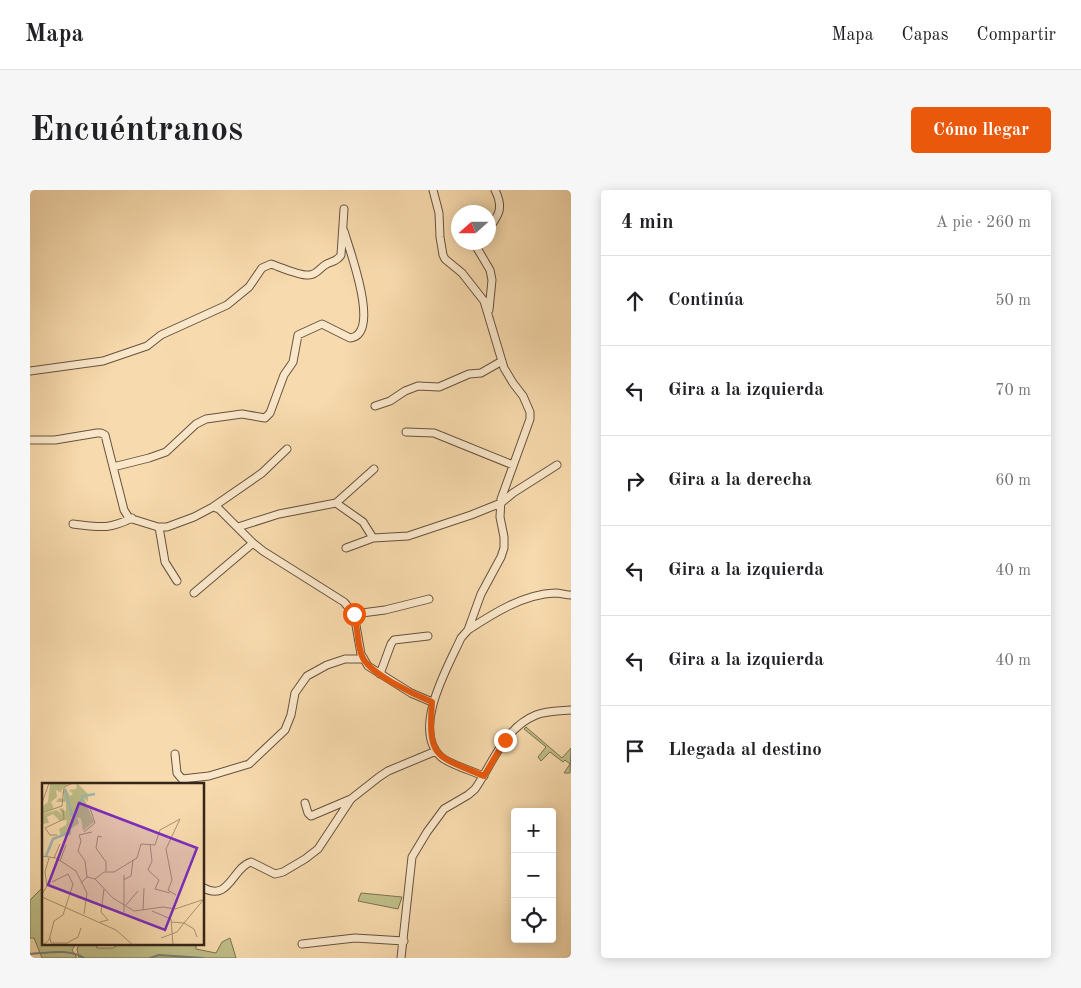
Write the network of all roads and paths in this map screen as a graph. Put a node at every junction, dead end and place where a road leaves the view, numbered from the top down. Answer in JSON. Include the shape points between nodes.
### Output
{"nodes":[{"id":1,"x":434,"y":190,"type":"edge"},
{"id":2,"x":495,"y":190,"type":"edge"},
{"id":3,"x":344,"y":209,"type":"dead end"},
{"id":4,"x":496,"y":218,"type":"edge"},
{"id":5,"x":344,"y":231,"type":"junction"},
{"id":6,"x":478,"y":250,"type":"edge"},
{"id":7,"x":488,"y":311,"type":"junction"},
{"id":8,"x":502,"y":361,"type":"junction"},
{"id":9,"x":30,"y":371,"type":"edge"},
{"id":10,"x":375,"y":406,"type":"dead end"},
{"id":11,"x":406,"y":432,"type":"dead end"},
{"id":12,"x":30,"y":440,"type":"edge"},
{"id":13,"x":287,"y":449,"type":"dead end"},
{"id":14,"x":513,"y":465,"type":"junction"},
{"id":15,"x":557,"y":465,"type":"dead end"},
{"id":16,"x":112,"y":467,"type":"junction"},
{"id":17,"x":374,"y":469,"type":"dead end"},
{"id":18,"x":336,"y":503,"type":"junction"},
{"id":19,"x":501,"y":503,"type":"junction"},
{"id":20,"x":213,"y":507,"type":"junction"},
{"id":21,"x":132,"y":518,"type":"junction"},
{"id":22,"x":73,"y":524,"type":"dead end"},
{"id":23,"x":238,"y":527,"type":"junction"},
{"id":24,"x":159,"y":528,"type":"junction"},
{"id":25,"x":373,"y":538,"type":"junction"},
{"id":26,"x":253,"y":543,"type":"junction"},
{"id":27,"x":346,"y":548,"type":"dead end"},
{"id":28,"x":177,"y":581,"type":"dead end"},
{"id":29,"x":194,"y":592,"type":"dead end"},
{"id":30,"x":571,"y":595,"type":"edge"},
{"id":31,"x":429,"y":599,"type":"dead end"},
{"id":32,"x":354,"y":614,"type":"junction"},
{"id":33,"x":468,"y":630,"type":"junction"},
{"id":34,"x":428,"y":636,"type":"dead end"},
{"id":35,"x":362,"y":659,"type":"junction"},
{"id":36,"x":380,"y":674,"type":"junction"},
{"id":37,"x":432,"y":702,"type":"junction"},
{"id":38,"x":571,"y":710,"type":"edge"},
{"id":39,"x":436,"y":751,"type":"junction"},
{"id":40,"x":175,"y":754,"type":"dead end"},
{"id":41,"x":484,"y":776,"type":"junction"},
{"id":42,"x":351,"y":799,"type":"junction"},
{"id":43,"x":305,"y":804,"type":"dead end"},
{"id":44,"x":205,"y":888,"type":"edge"},
{"id":45,"x":404,"y":941,"type":"junction"},
{"id":46,"x":302,"y":944,"type":"dead end"},
{"id":47,"x":402,"y":958,"type":"edge"}],
"edges":[{"from":1,"to":7,"type":"street","via":[[443,255],[476,289]]},
{"from":2,"to":4,"type":"street","via":[[500,202]]},
{"from":3,"to":5,"type":"street"},
{"from":5,"to":9,"type":"street","via":[[339,259],[313,274],[308,276],[267,265],[258,272],[250,287],[227,305],[161,335],[147,346],[103,361]]},
{"from":5,"to":16,"type":"street","via":[[360,287],[364,315],[363,328],[358,335],[350,338],[322,324],[298,336],[293,362],[265,418],[242,414],[206,419],[196,424],[166,452]]},
{"from":6,"to":7,"type":"street","via":[[492,280]]},
{"from":7,"to":8,"type":"street"},
{"from":8,"to":10,"type":"street","via":[[481,373],[456,378],[438,387],[418,386]]},
{"from":8,"to":14,"type":"street","via":[[530,412]]},
{"from":11,"to":14,"type":"street","via":[[434,433]]},
{"from":12,"to":16,"type":"street","via":[[36,442],[101,433],[107,440]]},
{"from":13,"to":20,"type":"street","via":[[262,473]]},
{"from":14,"to":19,"type":"street"},
{"from":15,"to":19,"type":"street"},
{"from":16,"to":21,"type":"street","via":[[126,516]]},
{"from":17,"to":18,"type":"street"},
{"from":18,"to":23,"type":"street","via":[[280,514]]},
{"from":18,"to":25,"type":"street","via":[[363,522]]},
{"from":19,"to":25,"type":"street","via":[[408,536]]},
{"from":19,"to":33,"type":"street","via":[[504,548],[481,594]]},
{"from":20,"to":23,"type":"street"},
{"from":20,"to":24,"type":"street","via":[[174,526]]},
{"from":21,"to":22,"type":"street","via":[[103,528]]},
{"from":21,"to":24,"type":"street"},
{"from":23,"to":26,"type":"street"},
{"from":24,"to":28,"type":"street","via":[[165,562]]},
{"from":25,"to":27,"type":"street"},
{"from":26,"to":29,"type":"street"},
{"from":26,"to":32,"type":"street","via":[[338,598]]},
{"from":30,"to":33,"type":"street","via":[[554,593],[512,604]]},
{"from":31,"to":32,"type":"street"},
{"from":32,"to":35,"type":"street"},
{"from":33,"to":37,"type":"street","via":[[461,638]]},
{"from":34,"to":36,"type":"street","via":[[394,640]]},
{"from":35,"to":36,"type":"street"},
{"from":35,"to":40,"type":"street","via":[[345,659],[307,676],[295,693],[285,730],[249,764],[209,776],[182,779],[177,773]]},
{"from":36,"to":37,"type":"street"},
{"from":37,"to":39,"type":"street","via":[[430,729]]},
{"from":38,"to":41,"type":"street","via":[[538,714],[522,723],[505,740]]},
{"from":39,"to":41,"type":"street","via":[[444,759]]},
{"from":39,"to":42,"type":"street","via":[[388,772]]},
{"from":41,"to":45,"type":"street","via":[[468,795],[444,809],[412,857]]},
{"from":42,"to":43,"type":"street","via":[[311,816]]},
{"from":42,"to":44,"type":"street","via":[[318,849],[305,859],[274,874],[251,862],[243,865],[232,881],[218,890]]},
{"from":45,"to":46,"type":"street","via":[[355,938]]},
{"from":45,"to":47,"type":"street"}]}
